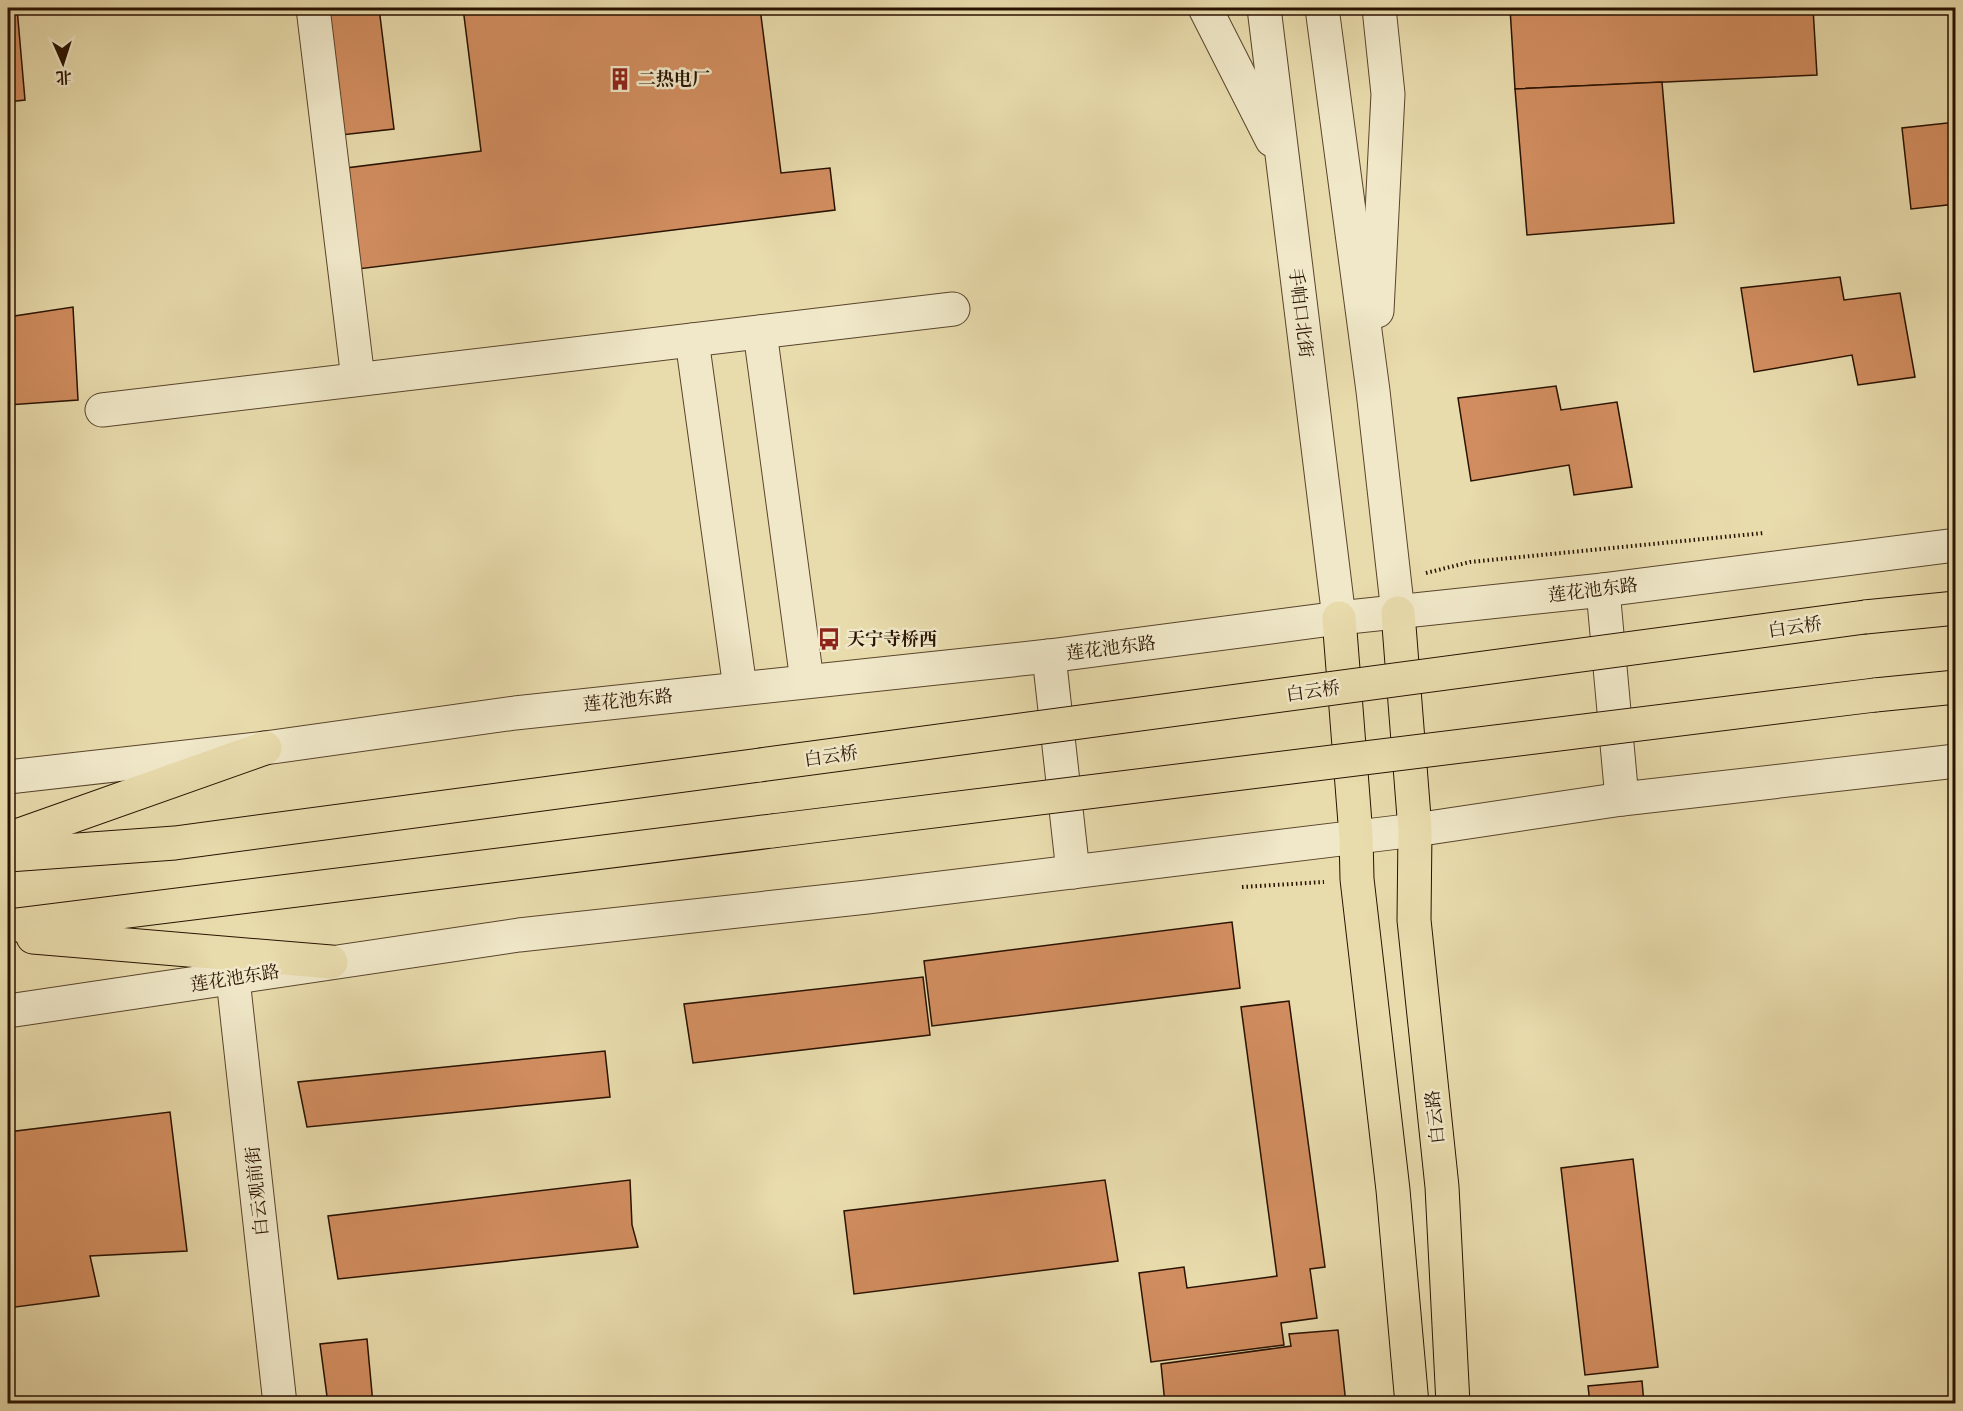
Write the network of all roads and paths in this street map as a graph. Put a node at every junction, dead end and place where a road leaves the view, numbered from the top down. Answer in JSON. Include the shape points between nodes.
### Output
{"nodes":[{"id":1,"x":313,"y":8,"type":"edge"},
{"id":2,"x":1205,"y":8,"type":"edge"},
{"id":3,"x":1264,"y":8,"type":"edge"},
{"id":4,"x":1322,"y":8,"type":"edge"},
{"id":5,"x":1379,"y":8,"type":"edge"},
{"id":6,"x":1281,"y":159,"type":"junction"},
{"id":7,"x":953,"y":309,"type":"dead end"},
{"id":8,"x":760,"y":332,"type":"junction"},
{"id":9,"x":692,"y":340,"type":"junction"},
{"id":10,"x":358,"y":379,"type":"junction"},
{"id":11,"x":1373,"y":391,"type":"junction"},
{"id":12,"x":102,"y":410,"type":"dead end"},
{"id":13,"x":1956,"y":545,"type":"edge"},
{"id":14,"x":1603,"y":590,"type":"junction"},
{"id":15,"x":1956,"y":608,"type":"edge"},
{"id":16,"x":1398,"y":613,"type":"junction"},
{"id":17,"x":1339,"y":618,"type":"junction"},
{"id":18,"x":1049,"y":656,"type":"junction"},
{"id":19,"x":807,"y":681,"type":"junction"},
{"id":20,"x":1956,"y":687,"type":"edge"},
{"id":21,"x":740,"y":688,"type":"junction"},
{"id":22,"x":266,"y":748,"type":"junction"},
{"id":23,"x":1956,"y":761,"type":"edge"},
{"id":24,"x":8,"y":777,"type":"edge"},
{"id":25,"x":1622,"y":799,"type":"junction"},
{"id":26,"x":1415,"y":830,"type":"junction"},
{"id":27,"x":1356,"y":836,"type":"junction"},
{"id":28,"x":8,"y":838,"type":"edge"},
{"id":29,"x":8,"y":855,"type":"edge"},
{"id":30,"x":1073,"y":872,"type":"junction"},
{"id":31,"x":8,"y":926,"type":"edge"},
{"id":32,"x":8,"y":935,"type":"edge"},
{"id":33,"x":331,"y":962,"type":"junction"},
{"id":34,"x":233,"y":980,"type":"junction"},
{"id":35,"x":8,"y":1011,"type":"edge"},
{"id":36,"x":280,"y":1404,"type":"edge"},
{"id":37,"x":1412,"y":1404,"type":"edge"},
{"id":38,"x":1453,"y":1404,"type":"edge"}],
"edges":[{"from":1,"to":10,"type":"street"},
{"from":2,"to":6,"type":"street"},
{"from":3,"to":6,"type":"street","name":"手帕口北街"},
{"from":4,"to":11,"type":"street"},
{"from":5,"to":11,"type":"street","via":[[1389,94]]},
{"from":6,"to":17,"type":"street","name":"手帕口北街"},
{"from":7,"to":8,"type":"street"},
{"from":8,"to":9,"type":"street"},
{"from":8,"to":19,"type":"street"},
{"from":9,"to":10,"type":"street"},
{"from":9,"to":21,"type":"street"},
{"from":10,"to":12,"type":"street"},
{"from":11,"to":16,"type":"street"},
{"from":13,"to":14,"type":"street","name":"莲花池东路"},
{"from":14,"to":16,"type":"street","name":"莲花池东路"},
{"from":14,"to":25,"type":"street"},
{"from":15,"to":29,"type":"main road","name":"白云桥","bridge":true,"via":[[175,843]]},
{"from":16,"to":17,"type":"street","name":"莲花池东路"},
{"from":16,"to":26,"type":"main road","name":"白云路"},
{"from":17,"to":18,"type":"street","name":"莲花池东路"},
{"from":17,"to":27,"type":"main road"},
{"from":18,"to":19,"type":"street","name":"莲花池东路"},
{"from":18,"to":30,"type":"street"},
{"from":19,"to":21,"type":"street","name":"莲花池东路"},
{"from":20,"to":31,"type":"main road","bridge":true},
{"from":21,"to":22,"type":"street","name":"莲花池东路","via":[[515,713]]},
{"from":22,"to":24,"type":"street","name":"莲花池东路"},
{"from":22,"to":28,"type":"main road"},
{"from":23,"to":25,"type":"street"},
{"from":25,"to":26,"type":"street"},
{"from":26,"to":27,"type":"street","name":"莲花池东路"},
{"from":26,"to":38,"type":"main road","name":"白云路","via":[[1414,920],[1442,1186]]},
{"from":27,"to":30,"type":"street","name":"莲花池东路"},
{"from":27,"to":37,"type":"main road","via":[[1357,879],[1393,1190]]},
{"from":30,"to":33,"type":"street","name":"莲花池东路","via":[[611,924]]},
{"from":32,"to":33,"type":"main road"},
{"from":33,"to":34,"type":"street","name":"莲花池东路"},
{"from":34,"to":35,"type":"street","name":"莲花池东路"},
{"from":34,"to":36,"type":"street","name":"白云观前街"}]}
